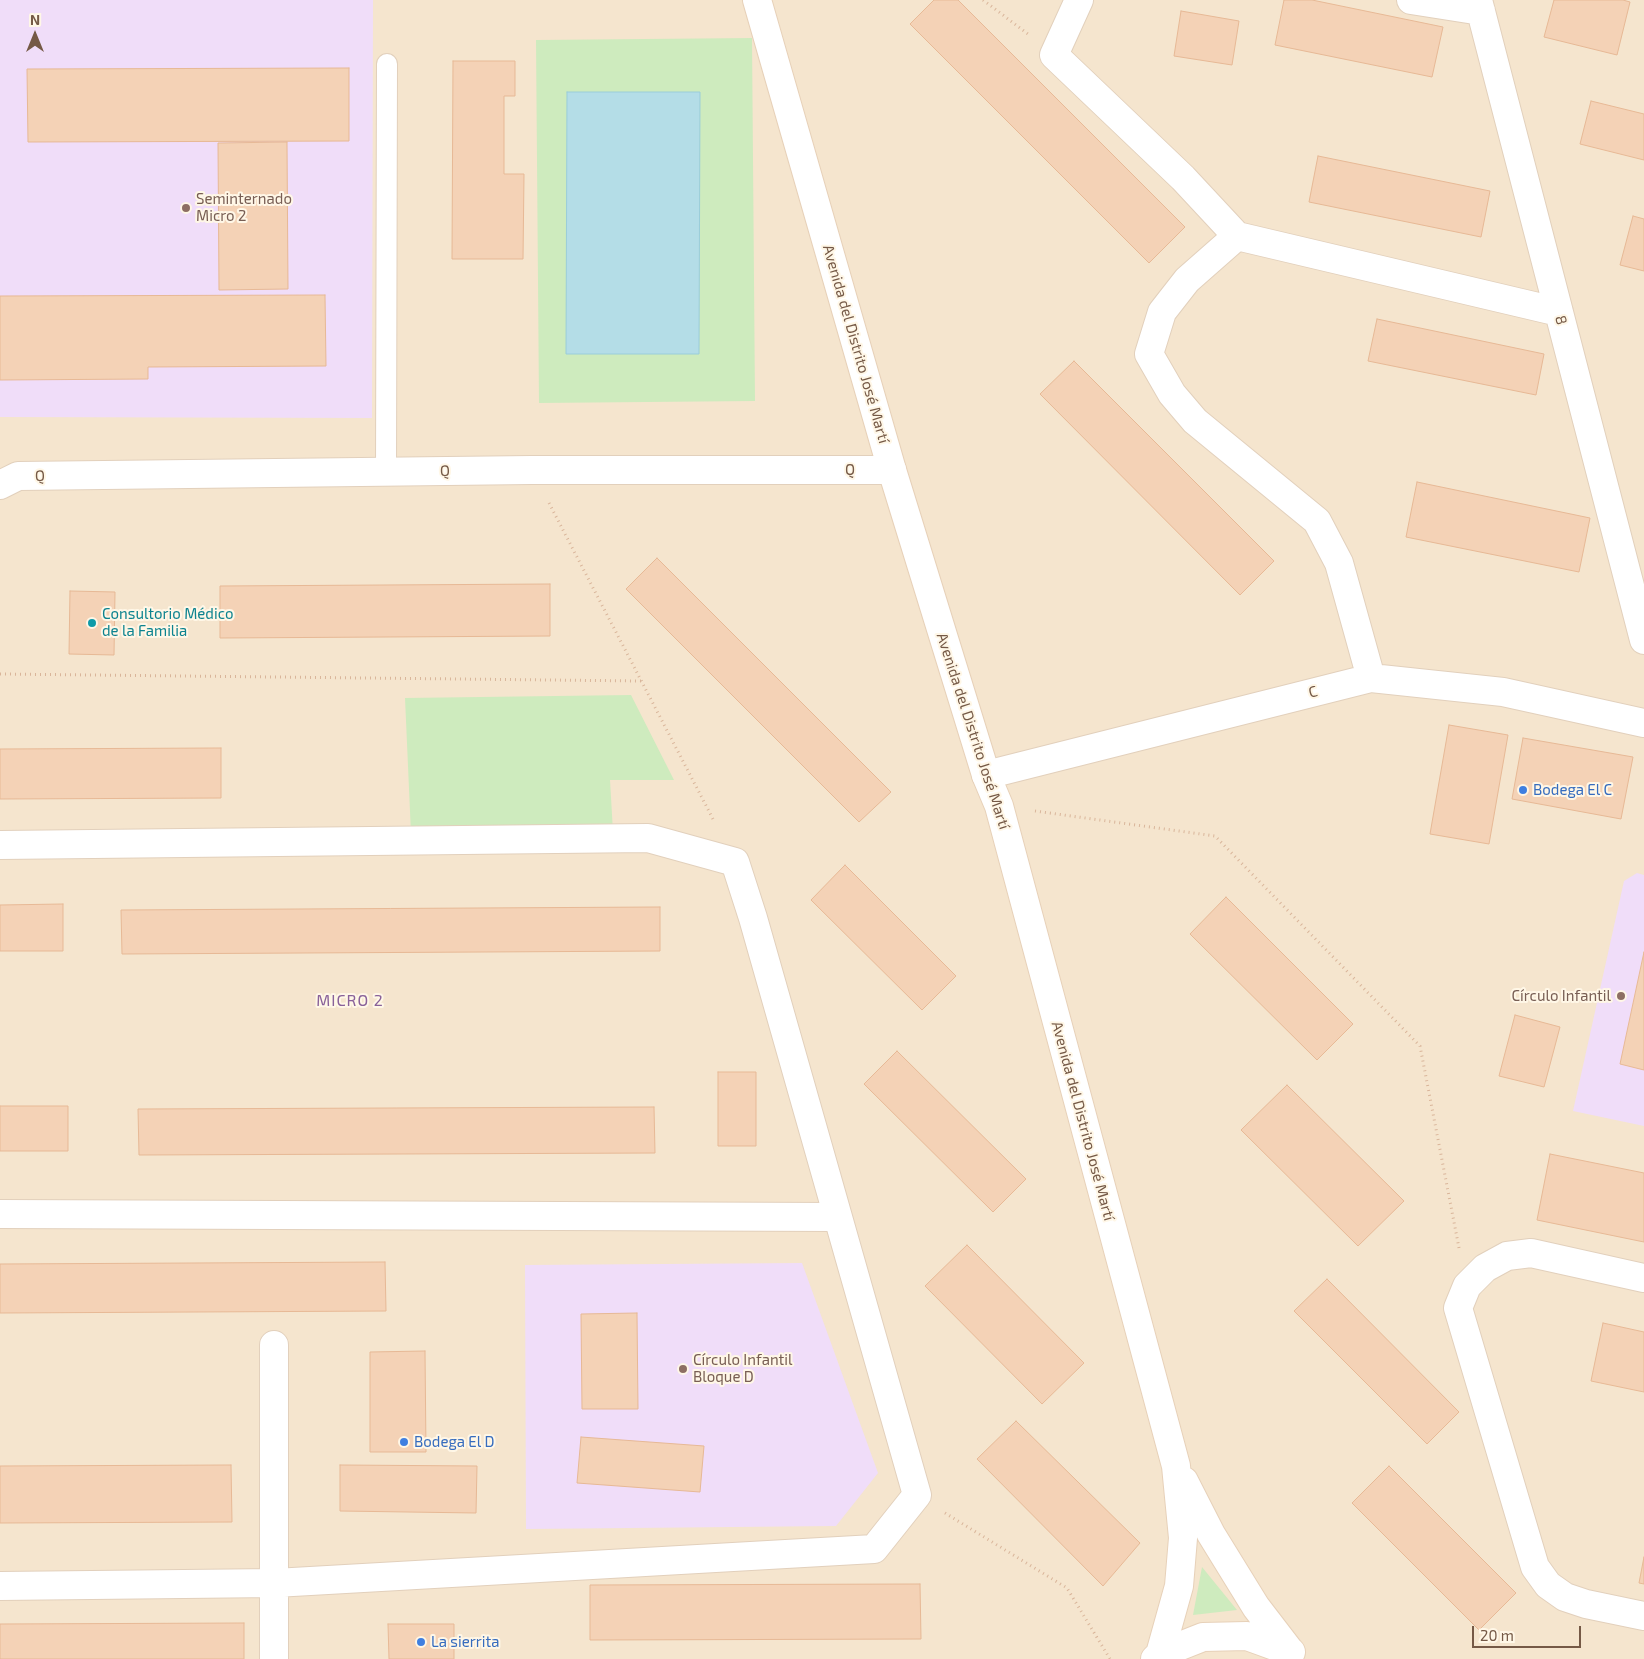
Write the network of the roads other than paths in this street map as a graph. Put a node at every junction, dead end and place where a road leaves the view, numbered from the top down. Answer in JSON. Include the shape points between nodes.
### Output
{"nodes":[{"id":1,"x":757,"y":0,"type":"edge"},
{"id":2,"x":1079,"y":0,"type":"edge"},
{"id":3,"x":1411,"y":0,"type":"edge"},
{"id":4,"x":1479,"y":6,"type":"edge"},
{"id":5,"x":386,"y":64,"type":"dead end"},
{"id":6,"x":1237,"y":236,"type":"junction"},
{"id":7,"x":1559,"y":312,"type":"junction"},
{"id":8,"x":892,"y":470,"type":"junction"},
{"id":9,"x":386,"y":472,"type":"junction"},
{"id":10,"x":0,"y":485,"type":"edge"},
{"id":11,"x":1644,"y":640,"type":"edge"},
{"id":12,"x":1371,"y":678,"type":"junction"},
{"id":13,"x":1644,"y":723,"type":"edge"},
{"id":14,"x":986,"y":775,"type":"junction"},
{"id":15,"x":0,"y":845,"type":"edge"},
{"id":16,"x":0,"y":1214,"type":"edge"},
{"id":17,"x":837,"y":1217,"type":"junction"},
{"id":18,"x":1644,"y":1278,"type":"edge"},
{"id":19,"x":274,"y":1345,"type":"dead end"},
{"id":20,"x":1176,"y":1466,"type":"junction"},
{"id":21,"x":275,"y":1583,"type":"junction"},
{"id":22,"x":0,"y":1586,"type":"edge"},
{"id":23,"x":1644,"y":1616,"type":"edge"},
{"id":24,"x":1294,"y":1654,"type":"edge"},
{"id":25,"x":1158,"y":1657,"type":"edge"},
{"id":26,"x":274,"y":1659,"type":"edge"}],
"edges":[{"from":1,"to":8,"type":"street","name":"Avenida del Distrito José Martí"},
{"from":2,"to":6,"type":"street","via":[[1054,54],[1183,178]]},
{"from":3,"to":4,"type":"street"},
{"from":4,"to":7,"type":"street","name":"8"},
{"from":5,"to":9,"type":"lane"},
{"from":6,"to":7,"type":"street"},
{"from":6,"to":12,"type":"street","via":[[1187,280],[1162,312],[1150,354],[1172,394],[1195,421],[1317,521],[1339,563]]},
{"from":7,"to":11,"type":"street","name":"8"},
{"from":8,"to":9,"type":"street","name":"Q"},
{"from":8,"to":14,"type":"street","name":"Avenida del Distrito José Martí"},
{"from":9,"to":10,"type":"street","name":"Q","via":[[18,476]]},
{"from":12,"to":13,"type":"street","name":"C","via":[[1503,692]]},
{"from":12,"to":14,"type":"street","name":"C"},
{"from":14,"to":20,"type":"street","name":"Avenida del Distrito José Martí","via":[[999,806]]},
{"from":15,"to":17,"type":"street","via":[[647,834],[735,862]]},
{"from":16,"to":17,"type":"street"},
{"from":17,"to":21,"type":"street","via":[[917,1495],[874,1549]]},
{"from":18,"to":23,"type":"street","via":[[1531,1253],[1507,1256],[1485,1268],[1467,1286],[1458,1308],[1535,1567],[1548,1585],[1565,1597]]},
{"from":19,"to":21,"type":"street"},
{"from":20,"to":24,"type":"street","name":"Avenida del Distrito José Martí","via":[[1211,1534],[1256,1607]]},
{"from":20,"to":25,"type":"street","name":"Avenida del Distrito José Martí","via":[[1183,1538],[1180,1586]]},
{"from":21,"to":22,"type":"street"},
{"from":21,"to":26,"type":"street"},
{"from":24,"to":25,"type":"street","via":[[1247,1636],[1203,1637]]}]}
